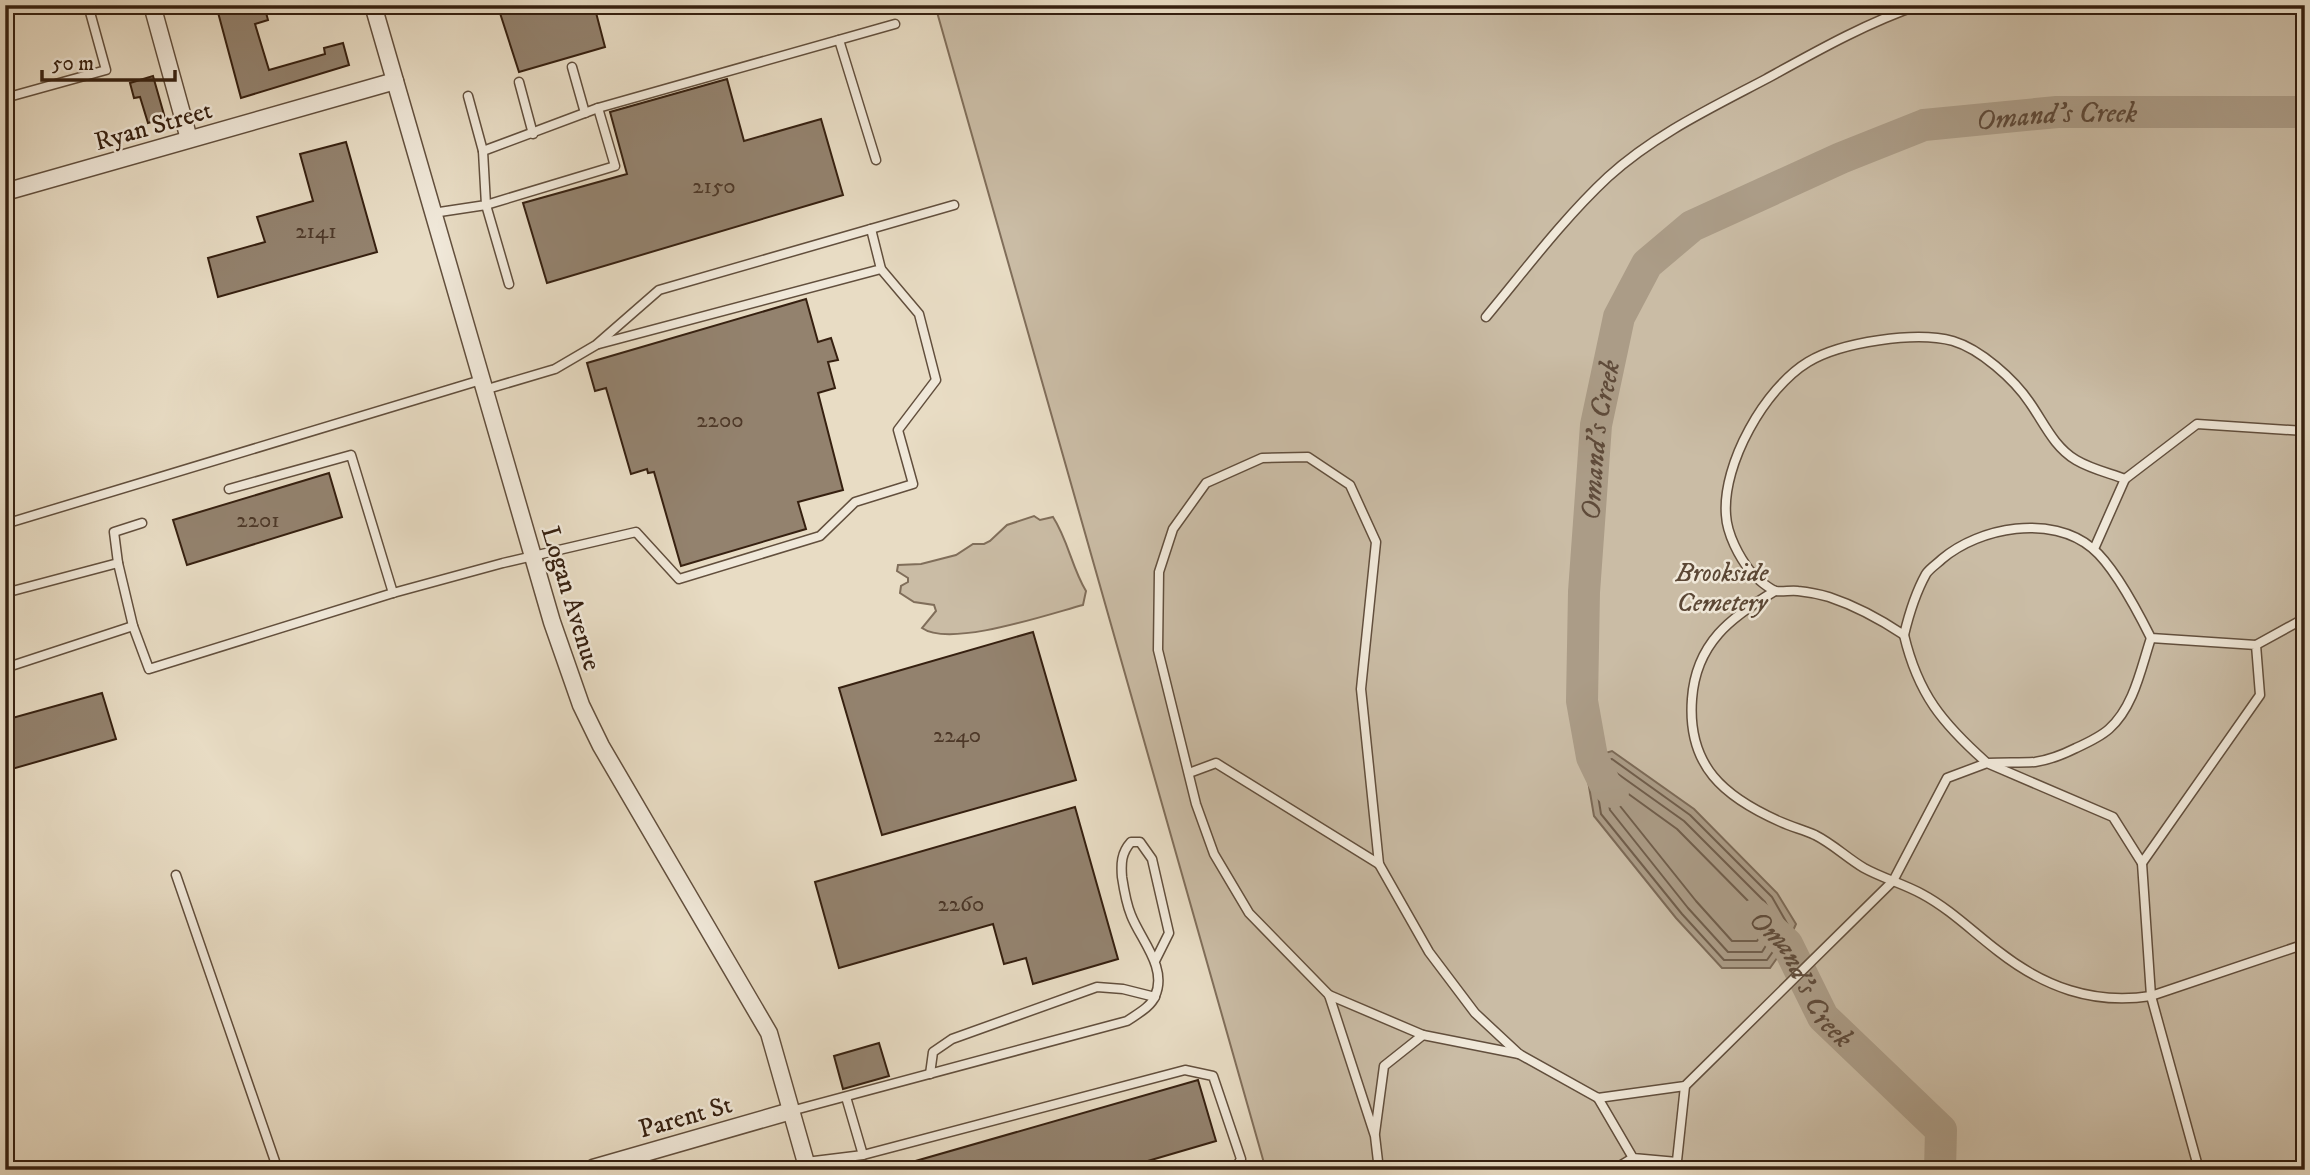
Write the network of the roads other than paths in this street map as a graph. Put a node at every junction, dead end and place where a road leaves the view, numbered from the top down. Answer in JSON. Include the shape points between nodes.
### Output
{"nodes":[{"id":1,"x":88,"y":5,"type":"edge"},
{"id":2,"x":152,"y":5,"type":"edge"},
{"id":3,"x":373,"y":5,"type":"edge"},
{"id":4,"x":1919,"y":5,"type":"edge"},
{"id":5,"x":895,"y":24,"type":"dead end"},
{"id":6,"x":839,"y":40,"type":"junction"},
{"id":7,"x":572,"y":67,"type":"dead end"},
{"id":8,"x":394,"y":81,"type":"junction"},
{"id":9,"x":519,"y":82,"type":"dead end"},
{"id":10,"x":468,"y":96,"type":"dead end"},
{"id":11,"x":5,"y":98,"type":"edge"},
{"id":12,"x":598,"y":108,"type":"junction"},
{"id":13,"x":585,"y":113,"type":"junction"},
{"id":14,"x":533,"y":134,"type":"junction"},
{"id":15,"x":190,"y":139,"type":"junction"},
{"id":16,"x":483,"y":151,"type":"junction"},
{"id":17,"x":876,"y":160,"type":"dead end"},
{"id":18,"x":5,"y":192,"type":"edge"},
{"id":19,"x":486,"y":205,"type":"junction"},
{"id":20,"x":954,"y":205,"type":"dead end"},
{"id":21,"x":433,"y":213,"type":"junction"},
{"id":22,"x":872,"y":229,"type":"junction"},
{"id":23,"x":881,"y":269,"type":"junction"},
{"id":24,"x":509,"y":284,"type":"dead end"},
{"id":25,"x":1486,"y":317,"type":"dead end"},
{"id":26,"x":596,"y":345,"type":"junction"},
{"id":27,"x":483,"y":385,"type":"junction"},
{"id":28,"x":2305,"y":430,"type":"edge"},
{"id":29,"x":2125,"y":478,"type":"junction"},
{"id":30,"x":229,"y":489,"type":"dead end"},
{"id":31,"x":142,"y":523,"type":"dead end"},
{"id":32,"x":5,"y":524,"type":"edge"},
{"id":33,"x":2094,"y":549,"type":"junction"},
{"id":34,"x":533,"y":558,"type":"junction"},
{"id":35,"x":118,"y":563,"type":"junction"},
{"id":36,"x":1775,"y":591,"type":"junction"},
{"id":37,"x":5,"y":593,"type":"edge"},
{"id":38,"x":393,"y":593,"type":"junction"},
{"id":39,"x":2305,"y":618,"type":"edge"},
{"id":40,"x":133,"y":626,"type":"junction"},
{"id":41,"x":1904,"y":635,"type":"junction"},
{"id":42,"x":2151,"y":638,"type":"junction"},
{"id":43,"x":2256,"y":645,"type":"junction"},
{"id":44,"x":5,"y":668,"type":"edge"},
{"id":45,"x":1987,"y":763,"type":"junction"},
{"id":46,"x":1189,"y":773,"type":"junction"},
{"id":47,"x":2143,"y":863,"type":"junction"},
{"id":48,"x":1379,"y":864,"type":"junction"},
{"id":49,"x":176,"y":875,"type":"dead end"},
{"id":50,"x":1893,"y":881,"type":"junction"},
{"id":51,"x":2305,"y":944,"type":"edge"},
{"id":52,"x":1155,"y":961,"type":"junction"},
{"id":53,"x":1329,"y":995,"type":"junction"},
{"id":54,"x":2151,"y":996,"type":"junction"},
{"id":55,"x":1155,"y":997,"type":"junction"},
{"id":56,"x":1423,"y":1035,"type":"junction"},
{"id":57,"x":1519,"y":1054,"type":"junction"},
{"id":58,"x":930,"y":1074,"type":"junction"},
{"id":59,"x":1685,"y":1086,"type":"junction"},
{"id":60,"x":846,"y":1097,"type":"junction"},
{"id":61,"x":1598,"y":1098,"type":"junction"},
{"id":62,"x":791,"y":1111,"type":"junction"},
{"id":63,"x":1375,"y":1136,"type":"junction"},
{"id":64,"x":863,"y":1155,"type":"junction"},
{"id":65,"x":1633,"y":1158,"type":"junction"},
{"id":66,"x":807,"y":1166,"type":"edge"},
{"id":67,"x":1677,"y":1166,"type":"edge"},
{"id":68,"x":593,"y":1168,"type":"edge"},
{"id":69,"x":278,"y":1170,"type":"edge"},
{"id":70,"x":1236,"y":1170,"type":"edge"},
{"id":71,"x":1379,"y":1170,"type":"edge"},
{"id":72,"x":1613,"y":1170,"type":"edge"},
{"id":73,"x":2199,"y":1170,"type":"edge"}],
"edges":[{"from":1,"to":11,"type":"lane","via":[[106,70]]},
{"from":2,"to":15,"type":"street"},
{"from":3,"to":8,"type":"street","name":"Logan Avenue"},
{"from":4,"to":25,"type":"lane","via":[[1796,62],[1651,143],[1608,178]]},
{"from":5,"to":6,"type":"lane"},
{"from":6,"to":12,"type":"lane"},
{"from":6,"to":17,"type":"lane"},
{"from":7,"to":13,"type":"lane"},
{"from":8,"to":15,"type":"street","name":"Ryan Street"},
{"from":8,"to":21,"type":"street","name":"Logan Avenue"},
{"from":9,"to":14,"type":"lane"},
{"from":10,"to":16,"type":"lane"},
{"from":12,"to":13,"type":"lane"},
{"from":12,"to":19,"type":"lane","via":[[615,166]]},
{"from":13,"to":14,"type":"lane"},
{"from":14,"to":16,"type":"lane"},
{"from":15,"to":18,"type":"street","name":"Ryan Street"},
{"from":16,"to":19,"type":"lane"},
{"from":19,"to":21,"type":"lane"},
{"from":19,"to":24,"type":"lane"},
{"from":20,"to":22,"type":"lane"},
{"from":21,"to":27,"type":"street","name":"Logan Avenue"},
{"from":22,"to":23,"type":"lane"},
{"from":22,"to":26,"type":"lane","via":[[659,290]]},
{"from":23,"to":26,"type":"lane"},
{"from":23,"to":34,"type":"lane","via":[[919,314],[936,380],[898,430],[913,484],[855,502],[820,536],[679,579],[636,532]]},
{"from":26,"to":27,"type":"lane","via":[[555,369]]},
{"from":27,"to":32,"type":"lane"},
{"from":27,"to":34,"type":"street","name":"Logan Avenue"},
{"from":28,"to":29,"type":"lane","via":[[2197,424]]},
{"from":29,"to":33,"type":"lane"},
{"from":29,"to":36,"type":"lane","via":[[2075,459],[2055,441],[2016,384],[1991,362],[1954,341],[1927,337],[1867,341],[1809,361],[1790,376],[1772,395],[1737,456],[1728,485],[1726,516],[1735,548],[1752,573]]},
{"from":30,"to":38,"type":"lane","via":[[351,455]]},
{"from":31,"to":35,"type":"lane","via":[[114,532]]},
{"from":33,"to":41,"type":"lane","via":[[2076,538],[2028,527],[1969,542],[1927,572]]},
{"from":33,"to":42,"type":"lane","via":[[2136,608]]},
{"from":34,"to":38,"type":"lane"},
{"from":34,"to":62,"type":"street","name":"Logan Avenue","via":[[581,705],[769,1033]]},
{"from":35,"to":37,"type":"lane"},
{"from":35,"to":40,"type":"lane"},
{"from":36,"to":41,"type":"lane","via":[[1826,596],[1854,606]]},
{"from":36,"to":50,"type":"lane","via":[[1741,611],[1721,630],[1700,663],[1691,712],[1702,759],[1729,794],[1815,835]]},
{"from":38,"to":40,"type":"lane","via":[[149,669]]},
{"from":39,"to":43,"type":"lane"},
{"from":40,"to":44,"type":"lane"},
{"from":41,"to":45,"type":"lane","via":[[1923,691],[1957,735]]},
{"from":42,"to":43,"type":"lane"},
{"from":42,"to":45,"type":"lane","via":[[2130,697],[2108,730],[2052,758]]},
{"from":43,"to":47,"type":"lane","via":[[2260,695]]},
{"from":45,"to":47,"type":"lane","via":[[2113,817]]},
{"from":45,"to":50,"type":"lane","via":[[1947,778]]},
{"from":46,"to":48,"type":"lane","via":[[1216,763]]},
{"from":46,"to":48,"type":"lane","via":[[1158,650],[1159,572],[1173,529],[1206,483],[1262,458],[1308,457],[1350,485],[1376,542],[1361,689]]},
{"from":46,"to":53,"type":"lane","via":[[1214,854],[1249,913]]},
{"from":47,"to":54,"type":"lane"},
{"from":48,"to":57,"type":"lane","via":[[1429,952],[1475,1013]]},
{"from":49,"to":69,"type":"lane"},
{"from":50,"to":54,"type":"lane","via":[[1947,909],[2002,954],[2058,986],[2104,999]]},
{"from":50,"to":59,"type":"lane"},
{"from":51,"to":54,"type":"lane"},
{"from":52,"to":52,"type":"lane","via":[[1131,916],[1124,890],[1123,850],[1131,842],[1140,842],[1152,859],[1169,933]]},
{"from":52,"to":55,"type":"lane"},
{"from":53,"to":56,"type":"lane"},
{"from":53,"to":63,"type":"lane"},
{"from":54,"to":73,"type":"lane"},
{"from":55,"to":58,"type":"lane","via":[[1127,1021]]},
{"from":55,"to":58,"type":"lane","via":[[1097,987],[952,1039],[933,1052]]},
{"from":56,"to":57,"type":"lane"},
{"from":56,"to":63,"type":"lane","via":[[1384,1066]]},
{"from":57,"to":61,"type":"lane"},
{"from":58,"to":60,"type":"lane"},
{"from":59,"to":61,"type":"lane"},
{"from":59,"to":67,"type":"lane"},
{"from":60,"to":62,"type":"lane"},
{"from":60,"to":64,"type":"lane"},
{"from":61,"to":65,"type":"lane"},
{"from":62,"to":66,"type":"street","name":"Logan Avenue"},
{"from":62,"to":68,"type":"street","name":"Parent St"},
{"from":63,"to":71,"type":"lane"},
{"from":64,"to":66,"type":"lane"},
{"from":64,"to":70,"type":"lane","via":[[1185,1070],[1213,1076],[1241,1159]]},
{"from":65,"to":67,"type":"lane"},
{"from":65,"to":72,"type":"lane"}]}
